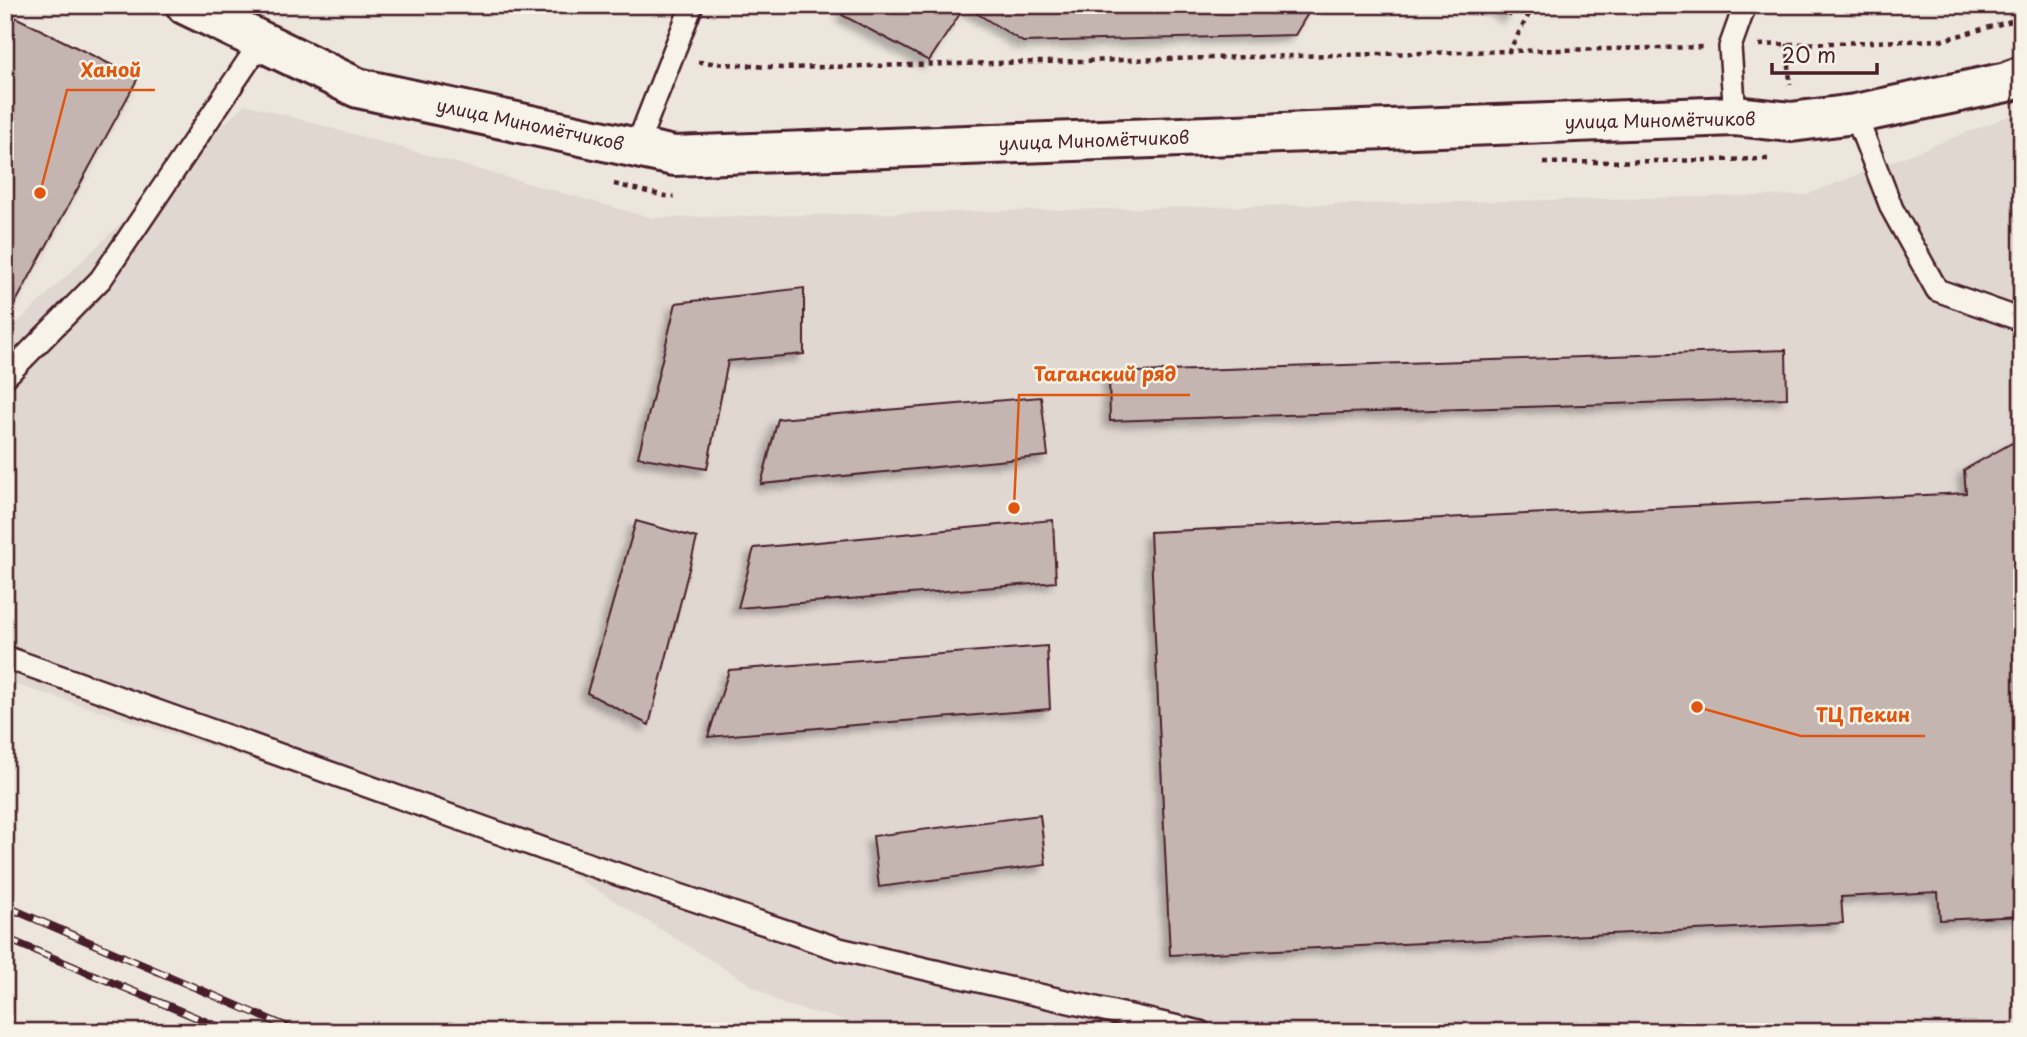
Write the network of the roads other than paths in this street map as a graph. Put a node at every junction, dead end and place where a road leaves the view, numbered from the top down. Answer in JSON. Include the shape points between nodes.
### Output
{"nodes":[{"id":1,"x":186,"y":5,"type":"edge"},
{"id":2,"x":692,"y":5,"type":"edge"},
{"id":3,"x":1745,"y":5,"type":"edge"},
{"id":4,"x":261,"y":42,"type":"junction"},
{"id":5,"x":2022,"y":76,"type":"edge"},
{"id":6,"x":1855,"y":114,"type":"junction"},
{"id":7,"x":1735,"y":116,"type":"junction"},
{"id":8,"x":636,"y":148,"type":"junction"},
{"id":9,"x":2022,"y":312,"type":"edge"},
{"id":10,"x":5,"y":377,"type":"edge"},
{"id":11,"x":5,"y":657,"type":"edge"},
{"id":12,"x":1200,"y":1032,"type":"edge"}],
"edges":[{"from":1,"to":4,"type":"street","name":"улица Миномётчиков"},
{"from":2,"to":8,"type":"lane"},
{"from":3,"to":7,"type":"lane","via":[[1730,47]]},
{"from":4,"to":8,"type":"street","name":"улица Миномётчиков","via":[[358,88]]},
{"from":4,"to":10,"type":"lane","via":[[101,279]]},
{"from":5,"to":6,"type":"street","name":"улица Миномётчиков"},
{"from":6,"to":7,"type":"street","name":"улица Миномётчиков","via":[[1791,122]]},
{"from":6,"to":9,"type":"lane","via":[[1892,209],[1937,290],[2015,318]]},
{"from":7,"to":8,"type":"street","name":"улица Миномётчиков","via":[[674,156]]},
{"from":11,"to":12,"type":"lane","via":[[839,949]]}]}
